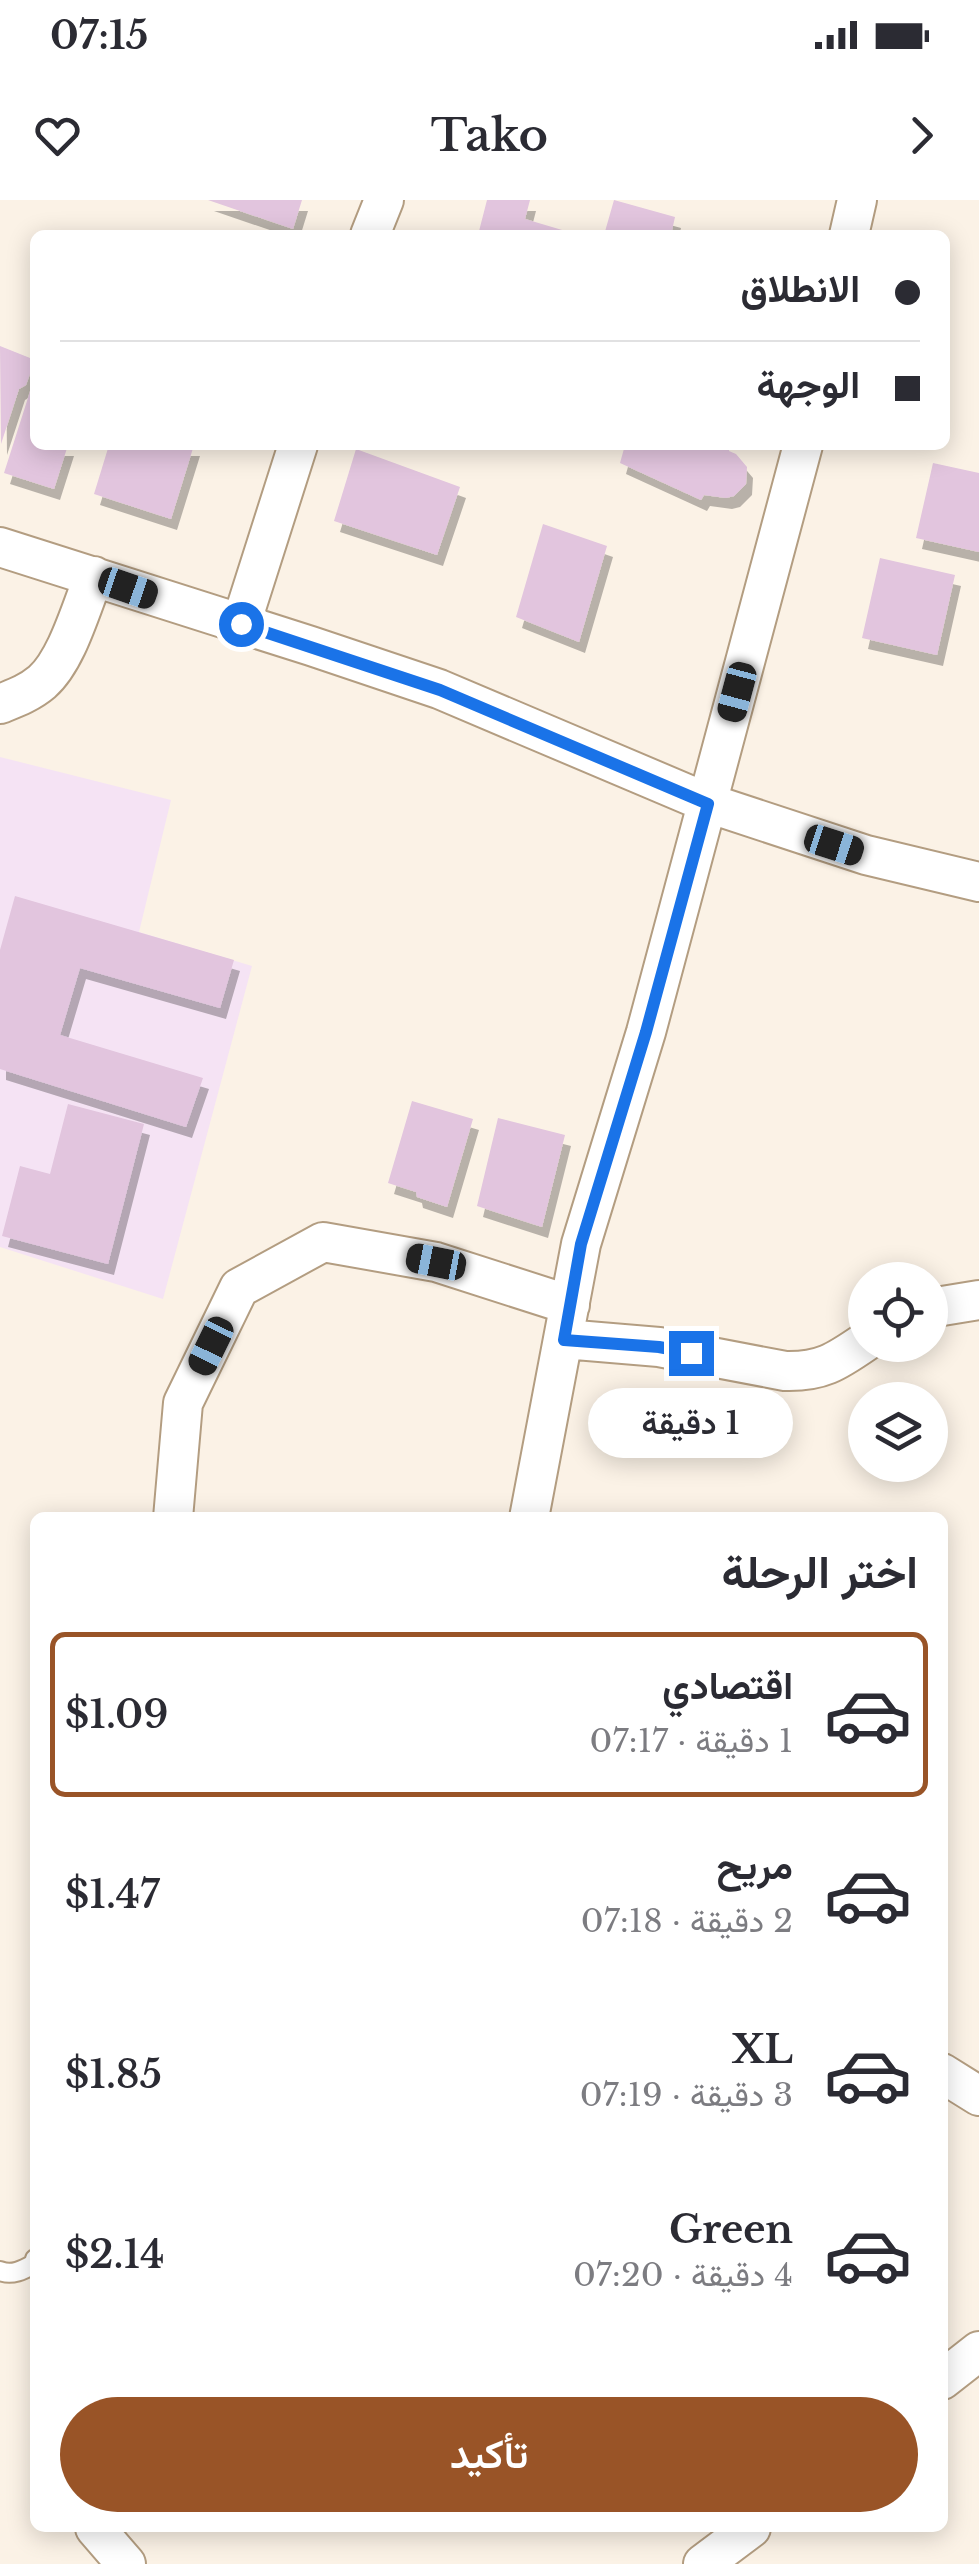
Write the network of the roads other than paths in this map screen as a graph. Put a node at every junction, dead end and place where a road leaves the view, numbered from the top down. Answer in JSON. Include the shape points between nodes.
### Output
{"nodes":[{"id":1,"x":384,"y":200,"type":"edge"},
{"id":2,"x":857,"y":200,"type":"edge"},
{"id":3,"x":372,"y":230,"type":"edge"},
{"id":4,"x":850,"y":230,"type":"edge"},
{"id":5,"x":296,"y":450,"type":"edge"},
{"id":6,"x":802,"y":450,"type":"edge"},
{"id":7,"x":0,"y":547,"type":"edge"},
{"id":8,"x":94,"y":576,"type":"junction"},
{"id":9,"x":241,"y":624,"type":"junction"},
{"id":10,"x":0,"y":704,"type":"edge"},
{"id":11,"x":708,"y":804,"type":"junction"},
{"id":12,"x":979,"y":882,"type":"edge"},
{"id":13,"x":979,"y":1300,"type":"edge"},
{"id":14,"x":948,"y":1305,"type":"edge"},
{"id":15,"x":567,"y":1322,"type":"junction"},
{"id":16,"x":848,"y":1355,"type":"edge"},
{"id":17,"x":174,"y":1512,"type":"edge"},
{"id":18,"x":530,"y":1512,"type":"edge"},
{"id":19,"x":948,"y":2077,"type":"edge"},
{"id":20,"x":979,"y":2096,"type":"edge"},
{"id":21,"x":30,"y":2266,"type":"edge"},
{"id":22,"x":0,"y":2272,"type":"edge"},
{"id":23,"x":979,"y":2351,"type":"edge"},
{"id":24,"x":948,"y":2375,"type":"edge"},
{"id":25,"x":98,"y":2532,"type":"edge"},
{"id":26,"x":745,"y":2532,"type":"edge"},
{"id":27,"x":126,"y":2564,"type":"edge"},
{"id":28,"x":703,"y":2564,"type":"edge"}],
"edges":[{"from":1,"to":3,"type":"street"},
{"from":2,"to":4,"type":"street"},
{"from":5,"to":9,"type":"street"},
{"from":6,"to":11,"type":"street"},
{"from":7,"to":8,"type":"street"},
{"from":8,"to":9,"type":"street"},
{"from":8,"to":10,"type":"street","via":[[45,680]]},
{"from":9,"to":11,"type":"street","via":[[440,690]]},
{"from":11,"to":12,"type":"street","via":[[866,856]]},
{"from":11,"to":15,"type":"street","via":[[581,1244]]},
{"from":13,"to":14,"type":"street"},
{"from":15,"to":16,"type":"street","via":[[785,1372],[821,1369]]},
{"from":15,"to":17,"type":"street","via":[[436,1262],[323,1242],[239,1288],[183,1403]]},
{"from":15,"to":18,"type":"street"},
{"from":19,"to":20,"type":"street"},
{"from":21,"to":22,"type":"lane"},
{"from":23,"to":24,"type":"street"},
{"from":25,"to":27,"type":"street"},
{"from":26,"to":28,"type":"street"}]}
